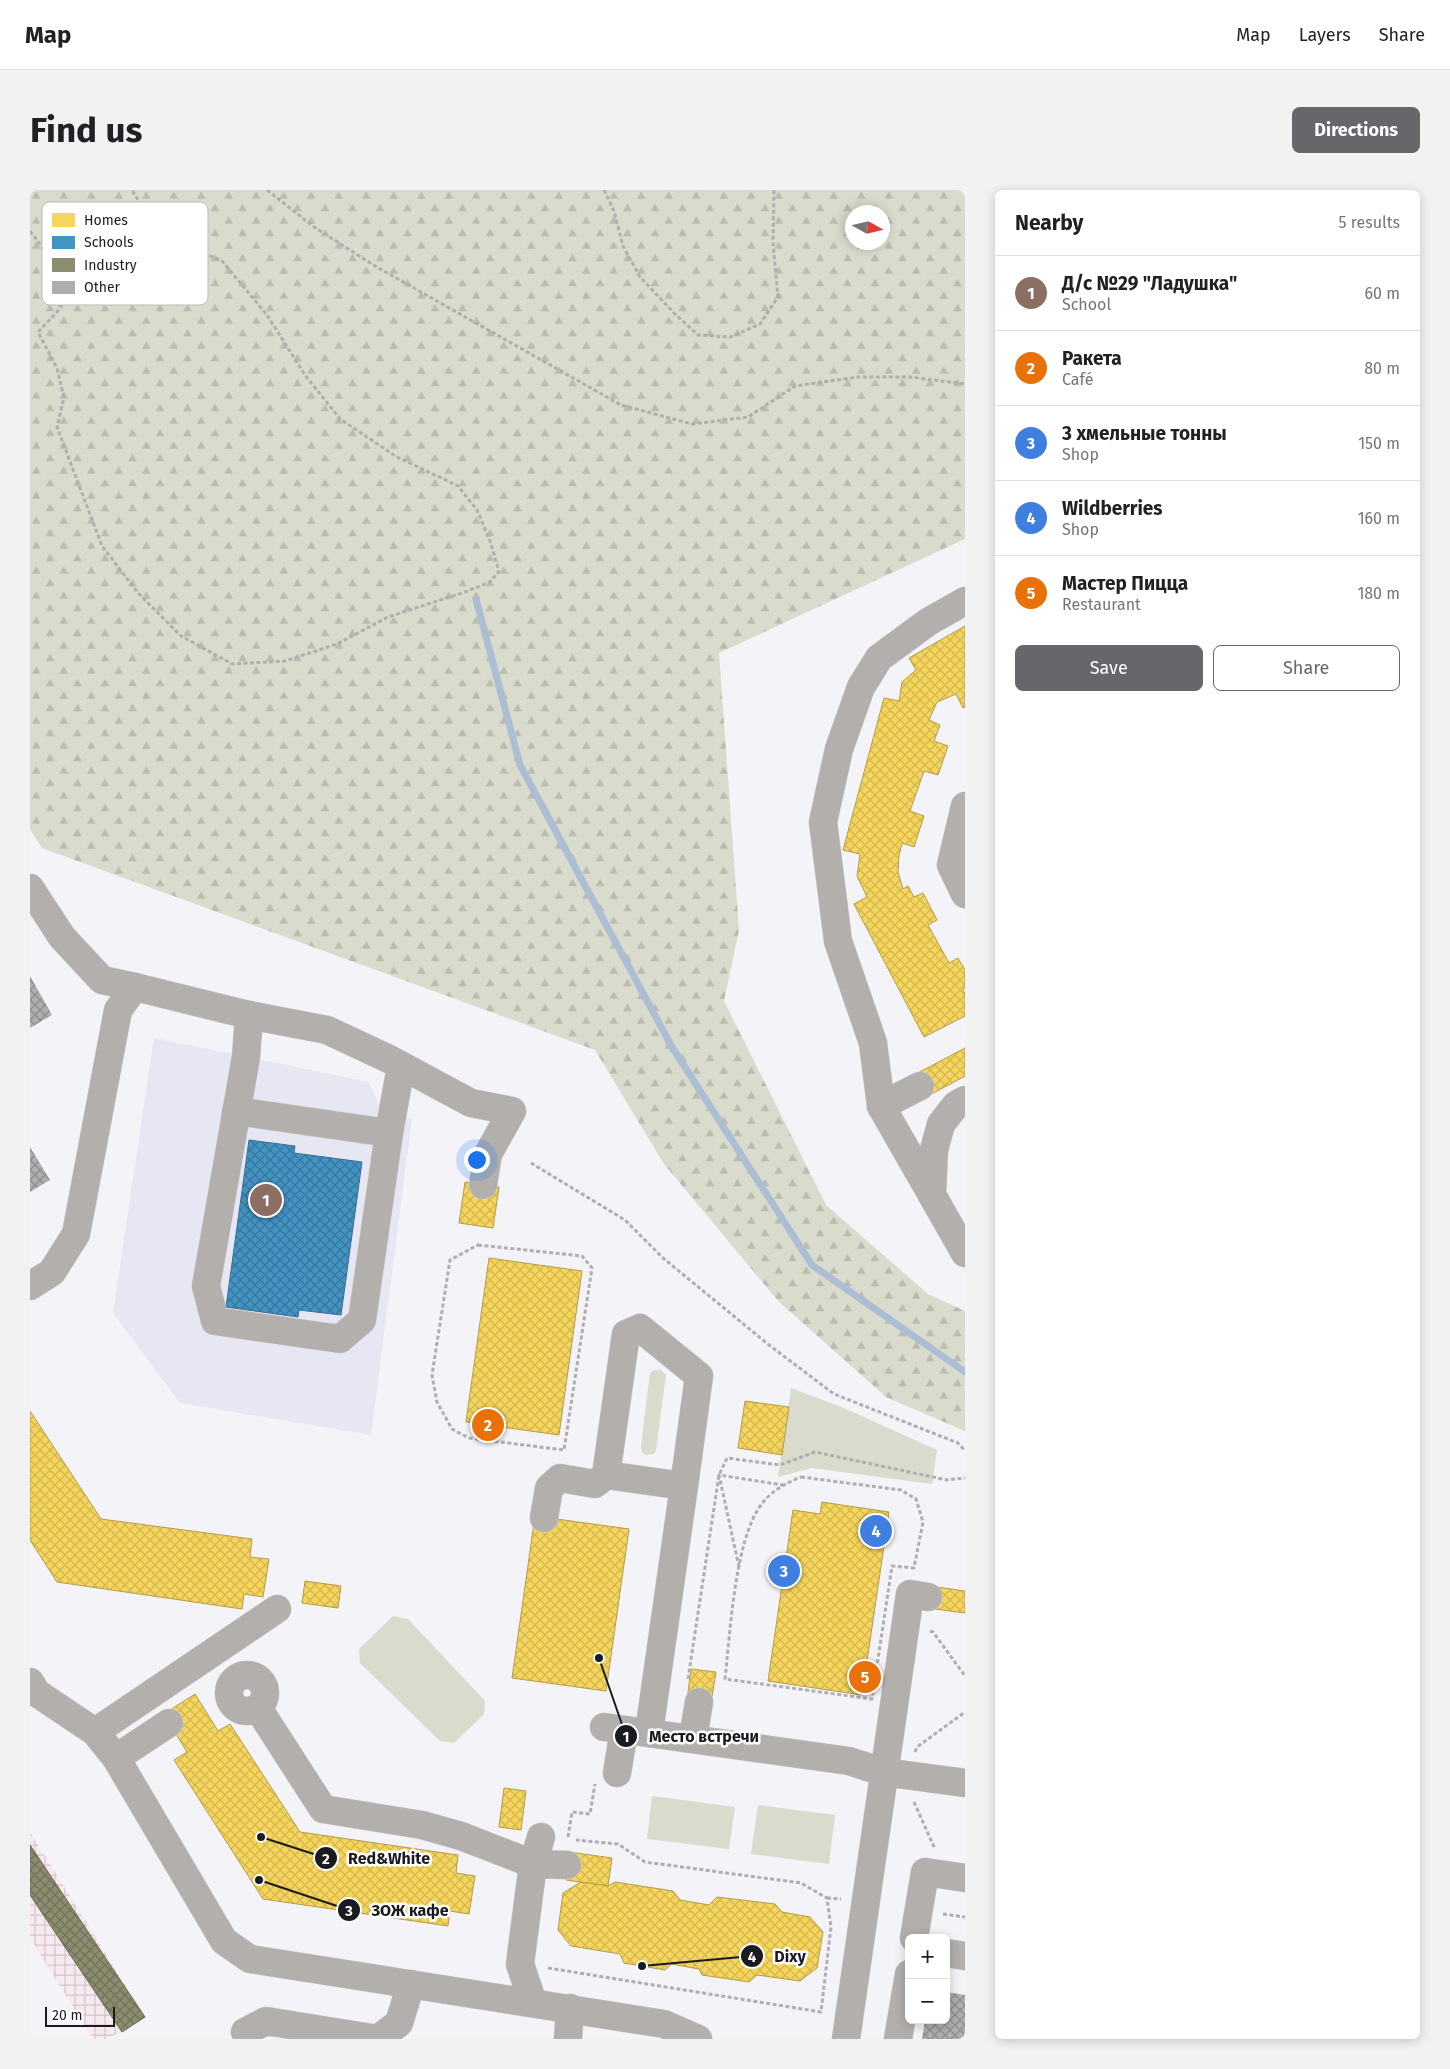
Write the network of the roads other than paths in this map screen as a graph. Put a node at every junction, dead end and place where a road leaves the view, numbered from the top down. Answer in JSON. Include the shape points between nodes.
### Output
{"nodes":[{"id":1,"x":965,"y":601,"type":"edge"},
{"id":2,"x":965,"y":806,"type":"edge"},
{"id":3,"x":30,"y":888,"type":"edge"},
{"id":4,"x":965,"y":894,"type":"edge"},
{"id":5,"x":135,"y":987,"type":"junction"},
{"id":6,"x":249,"y":1016,"type":"junction"},
{"id":7,"x":401,"y":1066,"type":"junction"},
{"id":8,"x":920,"y":1086,"type":"dead end"},
{"id":9,"x":965,"y":1100,"type":"edge"},
{"id":10,"x":881,"y":1106,"type":"junction"},
{"id":11,"x":236,"y":1111,"type":"junction"},
{"id":12,"x":389,"y":1133,"type":"junction"},
{"id":13,"x":483,"y":1185,"type":"dead end"},
{"id":14,"x":932,"y":1195,"type":"junction"},
{"id":15,"x":965,"y":1253,"type":"edge"},
{"id":16,"x":30,"y":1286,"type":"edge"},
{"id":17,"x":606,"y":1475,"type":"junction"},
{"id":18,"x":684,"y":1486,"type":"junction"},
{"id":19,"x":544,"y":1518,"type":"dead end"},
{"id":20,"x":916,"y":1591,"type":"dead end"},
{"id":21,"x":277,"y":1609,"type":"dead end"},
{"id":22,"x":30,"y":1682,"type":"edge"},
{"id":23,"x":699,"y":1703,"type":"road end"},
{"id":24,"x":258,"y":1708,"type":"dead end"},
{"id":25,"x":169,"y":1723,"type":"dead end"},
{"id":26,"x":626,"y":1730,"type":"junction"},
{"id":27,"x":95,"y":1732,"type":"junction"},
{"id":28,"x":693,"y":1738,"type":"junction"},
{"id":29,"x":116,"y":1758,"type":"junction"},
{"id":30,"x":607,"y":1774,"type":"road end"},
{"id":31,"x":896,"y":1774,"type":"junction"},
{"id":32,"x":965,"y":1783,"type":"edge"},
{"id":33,"x":540,"y":1837,"type":"dead end"},
{"id":34,"x":533,"y":1864,"type":"junction"},
{"id":35,"x":568,"y":1865,"type":"dead end"},
{"id":36,"x":955,"y":1876,"type":"edge"},
{"id":37,"x":915,"y":1934,"type":"edge"},
{"id":38,"x":950,"y":1954,"type":"edge"},
{"id":39,"x":965,"y":1956,"type":"edge"},
{"id":40,"x":908,"y":1979,"type":"edge"},
{"id":41,"x":411,"y":1984,"type":"junction"},
{"id":42,"x":533,"y":2003,"type":"junction"},
{"id":43,"x":570,"y":2008,"type":"junction"},
{"id":44,"x":245,"y":2032,"type":"dead end"},
{"id":45,"x":568,"y":2039,"type":"edge"},
{"id":46,"x":698,"y":2039,"type":"edge"},
{"id":47,"x":846,"y":2039,"type":"edge"},
{"id":48,"x":898,"y":2039,"type":"edge"}],
"edges":[{"from":1,"to":10,"type":"street","via":[[928,622],[879,658],[861,687],[839,749],[823,822],[838,941],[873,1043]]},
{"from":2,"to":4,"type":"street","via":[[950,864]]},
{"from":3,"to":5,"type":"street","via":[[62,937],[102,980]]},
{"from":5,"to":6,"type":"street"},
{"from":5,"to":16,"type":"street","via":[[118,1010],[76,1234],[52,1272]]},
{"from":6,"to":7,"type":"street","via":[[328,1030]]},
{"from":6,"to":11,"type":"street","via":[[246,1057]]},
{"from":7,"to":12,"type":"street"},
{"from":7,"to":13,"type":"street","via":[[471,1103],[512,1111],[488,1154]]},
{"from":8,"to":10,"type":"street"},
{"from":9,"to":14,"type":"street","via":[[956,1105],[941,1124],[934,1150]]},
{"from":10,"to":14,"type":"street"},
{"from":11,"to":12,"type":"street"},
{"from":11,"to":12,"type":"street","via":[[206,1286],[215,1322],[340,1339],[362,1320]]},
{"from":14,"to":15,"type":"street"},
{"from":17,"to":18,"type":"street"},
{"from":17,"to":18,"type":"street","via":[[626,1334],[640,1328],[699,1376]]},
{"from":17,"to":19,"type":"street","via":[[594,1484],[560,1478],[550,1488]]},
{"from":18,"to":26,"type":"street"},
{"from":20,"to":31,"type":"street","via":[[905,1627]]},
{"from":21,"to":27,"type":"street"},
{"from":22,"to":27,"type":"street","via":[[37,1693]]},
{"from":23,"to":28,"type":"street"},
{"from":24,"to":34,"type":"street","via":[[323,1809],[422,1825],[461,1836]]},
{"from":25,"to":29,"type":"street"},
{"from":26,"to":28,"type":"street"},
{"from":26,"to":30,"type":"street"},
{"from":27,"to":29,"type":"street"},
{"from":28,"to":31,"type":"street","via":[[849,1761]]},
{"from":29,"to":41,"type":"street","via":[[224,1941],[250,1959]]},
{"from":31,"to":32,"type":"street"},
{"from":31,"to":47,"type":"street"},
{"from":33,"to":34,"type":"street"},
{"from":34,"to":35,"type":"street"},
{"from":34,"to":42,"type":"street","via":[[520,1964]]},
{"from":36,"to":37,"type":"street","via":[[925,1872]]},
{"from":38,"to":39,"type":"street"},
{"from":40,"to":48,"type":"street"},
{"from":41,"to":42,"type":"street"},
{"from":41,"to":44,"type":"street","via":[[399,2023],[378,2039],[266,2021]]},
{"from":42,"to":43,"type":"street"},
{"from":43,"to":45,"type":"street"},
{"from":43,"to":46,"type":"street","via":[[664,2024]]}]}
